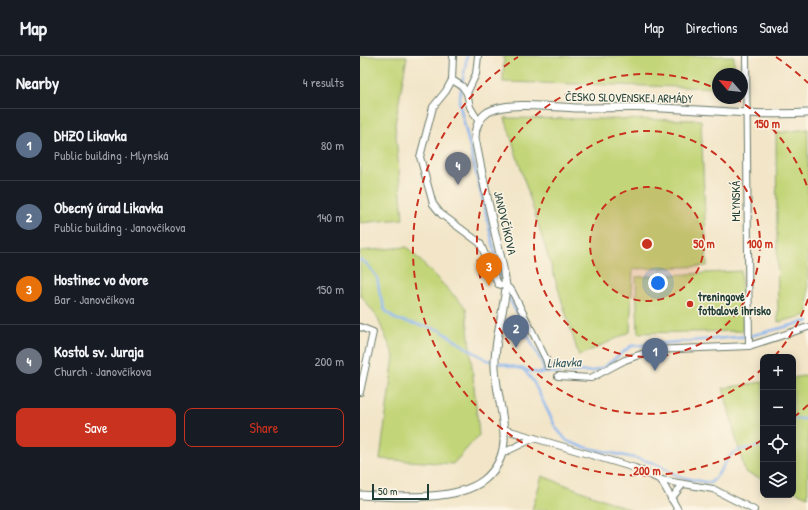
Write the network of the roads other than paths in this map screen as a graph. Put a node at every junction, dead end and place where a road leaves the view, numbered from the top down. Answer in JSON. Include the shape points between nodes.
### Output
{"nodes":[{"id":1,"x":452,"y":56,"type":"edge"},
{"id":2,"x":478,"y":56,"type":"edge"},
{"id":3,"x":746,"y":56,"type":"edge"},
{"id":4,"x":452,"y":80,"type":"junction"},
{"id":5,"x":467,"y":93,"type":"junction"},
{"id":6,"x":747,"y":113,"type":"junction"},
{"id":7,"x":808,"y":113,"type":"edge"},
{"id":8,"x":479,"y":122,"type":"junction"},
{"id":9,"x":506,"y":286,"type":"junction"},
{"id":10,"x":360,"y":327,"type":"edge"},
{"id":11,"x":808,"y":327,"type":"edge"},
{"id":12,"x":748,"y":343,"type":"junction"},
{"id":13,"x":548,"y":366,"type":"dead end"},
{"id":14,"x":558,"y":376,"type":"dead end"},
{"id":15,"x":360,"y":392,"type":"edge"},
{"id":16,"x":504,"y":428,"type":"junction"},
{"id":17,"x":534,"y":438,"type":"junction"},
{"id":18,"x":503,"y":453,"type":"junction"},
{"id":19,"x":661,"y":480,"type":"junction"},
{"id":20,"x":683,"y":484,"type":"junction"},
{"id":21,"x":360,"y":495,"type":"edge"},
{"id":22,"x":671,"y":499,"type":"junction"},
{"id":23,"x":678,"y":510,"type":"edge"},
{"id":24,"x":754,"y":510,"type":"edge"}],
"edges":[{"from":1,"to":4,"type":"street"},
{"from":2,"to":5,"type":"street","via":[[476,74]]},
{"from":3,"to":6,"type":"street","name":"MLYNSKÁ"},
{"from":4,"to":5,"type":"street","via":[[462,86]]},
{"from":4,"to":9,"type":"street","via":[[433,107],[420,157],[433,204],[441,214],[480,243],[498,284]]},
{"from":5,"to":8,"type":"street","via":[[470,107]]},
{"from":6,"to":7,"type":"street","name":"ČESKO SLOVENSKEJ ARMÁDY"},
{"from":6,"to":8,"type":"street","name":"ČESKO SLOVENSKEJ ARMÁDY","via":[[662,108],[514,106],[488,112]]},
{"from":6,"to":12,"type":"street","name":"MLYNSKÁ"},
{"from":8,"to":9,"type":"street","name":"JANOVČÍKOVA","via":[[475,138]]},
{"from":9,"to":13,"type":"street","via":[[512,291]]},
{"from":9,"to":16,"type":"street","name":"JANOVČÍKOVA","via":[[495,354]]},
{"from":10,"to":15,"type":"street","via":[[373,332]]},
{"from":11,"to":12,"type":"street"},
{"from":12,"to":14,"type":"street","via":[[653,350],[625,360],[590,378]]},
{"from":16,"to":17,"type":"street"},
{"from":16,"to":18,"type":"street","name":"JANOVČÍKOVA"},
{"from":17,"to":18,"type":"street"},
{"from":17,"to":19,"type":"street","via":[[635,468]]},
{"from":18,"to":21,"type":"street","via":[[497,466],[484,480],[476,486],[459,491],[398,498]]},
{"from":19,"to":20,"type":"street"},
{"from":19,"to":22,"type":"street"},
{"from":20,"to":22,"type":"street"},
{"from":20,"to":24,"type":"street","via":[[713,489]]},
{"from":22,"to":23,"type":"street"}]}
